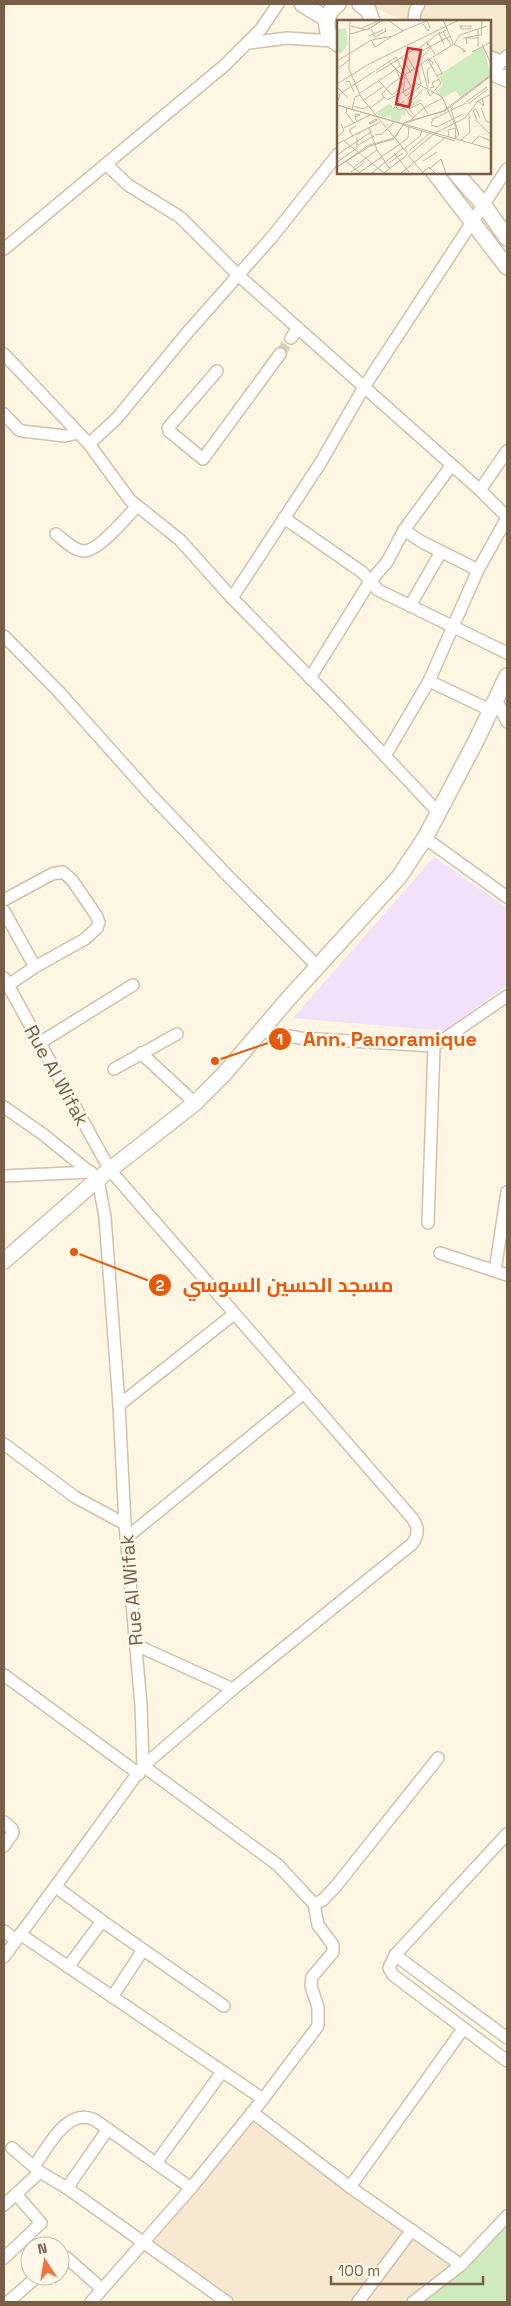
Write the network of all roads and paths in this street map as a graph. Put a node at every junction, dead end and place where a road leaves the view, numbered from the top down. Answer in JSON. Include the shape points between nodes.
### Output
{"nodes":[{"id":1,"x":278,"y":4,"type":"edge"},
{"id":2,"x":302,"y":4,"type":"edge"},
{"id":3,"x":338,"y":4,"type":"edge"},
{"id":4,"x":419,"y":4,"type":"edge"},
{"id":5,"x":364,"y":5,"type":"edge"},
{"id":6,"x":327,"y":19,"type":"junction"},
{"id":7,"x":372,"y":20,"type":"edge"},
{"id":8,"x":414,"y":20,"type":"edge"},
{"id":9,"x":336,"y":42,"type":"edge"},
{"id":10,"x":249,"y":43,"type":"junction"},
{"id":11,"x":491,"y":57,"type":"edge"},
{"id":12,"x":504,"y":58,"type":"edge"},
{"id":13,"x":491,"y":72,"type":"edge"},
{"id":14,"x":491,"y":73,"type":"edge"},
{"id":15,"x":507,"y":79,"type":"edge"},
{"id":16,"x":337,"y":155,"type":"edge"},
{"id":17,"x":106,"y":164,"type":"junction"},
{"id":18,"x":507,"y":169,"type":"edge"},
{"id":19,"x":436,"y":174,"type":"edge"},
{"id":20,"x":457,"y":174,"type":"edge"},
{"id":21,"x":482,"y":204,"type":"junction"},
{"id":22,"x":472,"y":220,"type":"junction"},
{"id":23,"x":507,"y":238,"type":"edge"},
{"id":24,"x":4,"y":249,"type":"edge"},
{"id":25,"x":507,"y":267,"type":"edge"},
{"id":26,"x":238,"y":275,"type":"junction"},
{"id":27,"x":298,"y":328,"type":"junction"},
{"id":28,"x":291,"y":338,"type":"tunnel mouth"},
{"id":29,"x":4,"y":354,"type":"edge"},
{"id":30,"x":280,"y":354,"type":"tunnel mouth"},
{"id":31,"x":217,"y":371,"type":"dead end"},
{"id":32,"x":364,"y":387,"type":"junction"},
{"id":33,"x":4,"y":414,"type":"edge"},
{"id":34,"x":78,"y":432,"type":"junction"},
{"id":35,"x":89,"y":444,"type":"junction"},
{"id":36,"x":507,"y":451,"type":"edge"},
{"id":37,"x":452,"y":466,"type":"junction"},
{"id":38,"x":480,"y":490,"type":"junction"},
{"id":39,"x":136,"y":507,"type":"junction"},
{"id":40,"x":507,"y":517,"type":"edge"},
{"id":41,"x":284,"y":518,"type":"junction"},
{"id":42,"x":404,"y":530,"type":"junction"},
{"id":43,"x":56,"y":534,"type":"dead end"},
{"id":44,"x":441,"y":552,"type":"junction"},
{"id":45,"x":478,"y":570,"type":"junction"},
{"id":46,"x":370,"y":583,"type":"junction"},
{"id":47,"x":232,"y":598,"type":"junction"},
{"id":48,"x":410,"y":606,"type":"junction"},
{"id":49,"x":452,"y":625,"type":"junction"},
{"id":50,"x":4,"y":636,"type":"edge"},
{"id":51,"x":507,"y":653,"type":"edge"},
{"id":52,"x":507,"y":676,"type":"edge"},
{"id":53,"x":310,"y":678,"type":"junction"},
{"id":54,"x":429,"y":681,"type":"junction"},
{"id":55,"x":493,"y":705,"type":"junction"},
{"id":56,"x":507,"y":722,"type":"edge"},
{"id":57,"x":385,"y":756,"type":"junction"},
{"id":58,"x":438,"y":812,"type":"junction"},
{"id":59,"x":424,"y":838,"type":"junction"},
{"id":60,"x":507,"y":897,"type":"edge"},
{"id":61,"x":4,"y":900,"type":"edge"},
{"id":62,"x":4,"y":911,"type":"edge"},
{"id":63,"x":35,"y":967,"type":"junction"},
{"id":64,"x":318,"y":967,"type":"junction"},
{"id":65,"x":6,"y":982,"type":"edge"},
{"id":66,"x":133,"y":985,"type":"dead end"},
{"id":67,"x":507,"y":996,"type":"edge"},
{"id":68,"x":260,"y":1031,"type":"junction"},
{"id":69,"x":177,"y":1034,"type":"dead end"},
{"id":70,"x":40,"y":1042,"type":"junction"},
{"id":71,"x":434,"y":1046,"type":"junction"},
{"id":72,"x":141,"y":1054,"type":"junction"},
{"id":73,"x":114,"y":1070,"type":"dead end"},
{"id":74,"x":195,"y":1103,"type":"junction"},
{"id":75,"x":4,"y":1107,"type":"edge"},
{"id":76,"x":100,"y":1174,"type":"junction"},
{"id":77,"x":4,"y":1176,"type":"edge"},
{"id":78,"x":507,"y":1192,"type":"edge"},
{"id":79,"x":428,"y":1223,"type":"dead end"},
{"id":80,"x":440,"y":1254,"type":"dead end"},
{"id":81,"x":4,"y":1261,"type":"edge"},
{"id":82,"x":495,"y":1271,"type":"junction"},
{"id":83,"x":507,"y":1275,"type":"edge"},
{"id":84,"x":234,"y":1314,"type":"junction"},
{"id":85,"x":304,"y":1394,"type":"junction"},
{"id":86,"x":119,"y":1405,"type":"junction"},
{"id":87,"x":4,"y":1444,"type":"edge"},
{"id":88,"x":125,"y":1524,"type":"junction"},
{"id":89,"x":126,"y":1538,"type":"junction"},
{"id":90,"x":136,"y":1645,"type":"junction"},
{"id":91,"x":4,"y":1675,"type":"edge"},
{"id":92,"x":15,"y":1683,"type":"junction"},
{"id":93,"x":4,"y":1688,"type":"edge"},
{"id":94,"x":233,"y":1689,"type":"junction"},
{"id":95,"x":438,"y":1758,"type":"dead end"},
{"id":96,"x":141,"y":1770,"type":"junction"},
{"id":97,"x":4,"y":1822,"type":"edge"},
{"id":98,"x":507,"y":1835,"type":"edge"},
{"id":99,"x":4,"y":1846,"type":"edge"},
{"id":100,"x":56,"y":1887,"type":"junction"},
{"id":101,"x":314,"y":1904,"type":"junction"},
{"id":102,"x":102,"y":1921,"type":"junction"},
{"id":103,"x":4,"y":1931,"type":"edge"},
{"id":104,"x":18,"y":1937,"type":"junction"},
{"id":105,"x":143,"y":1950,"type":"junction"},
{"id":106,"x":395,"y":1955,"type":"junction"},
{"id":107,"x":4,"y":1957,"type":"edge"},
{"id":108,"x":68,"y":1968,"type":"junction"},
{"id":109,"x":112,"y":1998,"type":"junction"},
{"id":110,"x":224,"y":2006,"type":"dead end"},
{"id":111,"x":463,"y":2029,"type":"junction"},
{"id":112,"x":507,"y":2038,"type":"edge"},
{"id":113,"x":507,"y":2061,"type":"edge"},
{"id":114,"x":222,"y":2072,"type":"junction"},
{"id":115,"x":262,"y":2099,"type":"junction"},
{"id":116,"x":252,"y":2112,"type":"junction"},
{"id":117,"x":108,"y":2129,"type":"junction"},
{"id":118,"x":12,"y":2148,"type":"dead end"},
{"id":119,"x":156,"y":2163,"type":"junction"},
{"id":120,"x":37,"y":2169,"type":"junction"},
{"id":121,"x":350,"y":2187,"type":"junction"},
{"id":122,"x":66,"y":2188,"type":"junction"},
{"id":123,"x":191,"y":2188,"type":"junction"},
{"id":124,"x":16,"y":2194,"type":"junction"},
{"id":125,"x":4,"y":2205,"type":"edge"},
{"id":126,"x":507,"y":2216,"type":"edge"},
{"id":127,"x":412,"y":2230,"type":"junction"},
{"id":128,"x":144,"y":2242,"type":"junction"},
{"id":129,"x":4,"y":2258,"type":"edge"},
{"id":130,"x":70,"y":2261,"type":"edge"},
{"id":131,"x":461,"y":2265,"type":"junction"},
{"id":132,"x":26,"y":2286,"type":"edge"},
{"id":133,"x":102,"y":2290,"type":"junction"},
{"id":134,"x":8,"y":2302,"type":"edge"},
{"id":135,"x":91,"y":2302,"type":"edge"},
{"id":136,"x":227,"y":2302,"type":"edge"},
{"id":137,"x":358,"y":2302,"type":"edge"},
{"id":138,"x":413,"y":2302,"type":"edge"}],
"edges":[{"from":1,"to":10,"type":"street"},
{"from":2,"to":6,"type":"street"},
{"from":3,"to":6,"type":"street"},
{"from":4,"to":8,"type":"street"},
{"from":5,"to":7,"type":"street"},
{"from":6,"to":9,"type":"street","via":[[327,31]]},
{"from":9,"to":10,"type":"street","via":[[287,38]]},
{"from":10,"to":17,"type":"street"},
{"from":11,"to":12,"type":"street"},
{"from":12,"to":13,"type":"street"},
{"from":14,"to":15,"type":"street"},
{"from":16,"to":26,"type":"street"},
{"from":17,"to":24,"type":"street"},
{"from":17,"to":26,"type":"street","via":[[128,185],[180,217]]},
{"from":18,"to":21,"type":"street"},
{"from":19,"to":22,"type":"street"},
{"from":20,"to":21,"type":"street"},
{"from":21,"to":22,"type":"street"},
{"from":21,"to":23,"type":"street"},
{"from":22,"to":25,"type":"street"},
{"from":22,"to":32,"type":"street"},
{"from":26,"to":27,"type":"street"},
{"from":26,"to":35,"type":"street","via":[[117,418]]},
{"from":27,"to":28,"type":"street"},
{"from":27,"to":32,"type":"street"},
{"from":29,"to":34,"type":"street"},
{"from":30,"to":31,"type":"street","via":[[203,459],[168,428]]},
{"from":32,"to":37,"type":"street"},
{"from":32,"to":41,"type":"street"},
{"from":33,"to":34,"type":"street","via":[[22,430],[65,436]]},
{"from":34,"to":35,"type":"street"},
{"from":35,"to":39,"type":"street"},
{"from":36,"to":38,"type":"street"},
{"from":37,"to":38,"type":"street"},
{"from":37,"to":42,"type":"street"},
{"from":38,"to":40,"type":"street"},
{"from":39,"to":43,"type":"street","via":[[94,548],[84,551],[74,548]]},
{"from":39,"to":47,"type":"street","via":[[180,540]]},
{"from":40,"to":45,"type":"street"},
{"from":41,"to":46,"type":"street","via":[[362,572]]},
{"from":41,"to":47,"type":"street"},
{"from":42,"to":44,"type":"street"},
{"from":42,"to":46,"type":"street","via":[[387,562]]},
{"from":44,"to":45,"type":"street"},
{"from":44,"to":48,"type":"street"},
{"from":45,"to":49,"type":"street"},
{"from":46,"to":48,"type":"street"},
{"from":46,"to":53,"type":"street"},
{"from":47,"to":53,"type":"street"},
{"from":48,"to":49,"type":"street"},
{"from":49,"to":51,"type":"street"},
{"from":49,"to":54,"type":"street"},
{"from":50,"to":64,"type":"street","via":[[150,794]]},
{"from":52,"to":55,"type":"street"},
{"from":53,"to":57,"type":"street"},
{"from":54,"to":55,"type":"street"},
{"from":54,"to":57,"type":"street"},
{"from":55,"to":56,"type":"street"},
{"from":55,"to":58,"type":"street"},
{"from":57,"to":58,"type":"street"},
{"from":58,"to":59,"type":"street"},
{"from":59,"to":60,"type":"street"},
{"from":59,"to":64,"type":"street","via":[[399,877]]},
{"from":61,"to":63,"type":"street","via":[[52,874],[63,872],[96,914],[98,925],[92,934]]},
{"from":62,"to":63,"type":"street"},
{"from":63,"to":65,"type":"street"},
{"from":64,"to":68,"type":"street"},
{"from":65,"to":70,"type":"street","name":"Rue Al Wifak"},
{"from":66,"to":70,"type":"street"},
{"from":67,"to":71,"type":"street"},
{"from":68,"to":71,"type":"street","via":[[300,1038]]},
{"from":68,"to":74,"type":"street"},
{"from":69,"to":72,"type":"street"},
{"from":70,"to":76,"type":"street","name":"Rue Al Wifak"},
{"from":71,"to":79,"type":"street"},
{"from":72,"to":73,"type":"street"},
{"from":72,"to":74,"type":"street"},
{"from":74,"to":76,"type":"street"},
{"from":75,"to":76,"type":"street"},
{"from":76,"to":77,"type":"street"},
{"from":76,"to":81,"type":"street"},
{"from":76,"to":84,"type":"street","via":[[173,1240]]},
{"from":76,"to":86,"type":"street","name":"Rue Al Wifak"},
{"from":78,"to":82,"type":"street"},
{"from":80,"to":82,"type":"street"},
{"from":82,"to":83,"type":"street"},
{"from":84,"to":85,"type":"street"},
{"from":84,"to":86,"type":"street"},
{"from":85,"to":89,"type":"street"},
{"from":85,"to":94,"type":"street","via":[[412,1518],[418,1534],[412,1544]]},
{"from":86,"to":88,"type":"street","name":"Rue Al Wifak"},
{"from":87,"to":88,"type":"street","via":[[74,1497]]},
{"from":88,"to":89,"type":"street","name":"Rue Al Wifak"},
{"from":89,"to":90,"type":"street","name":"Rue Al Wifak"},
{"from":90,"to":94,"type":"street"},
{"from":90,"to":96,"type":"street","name":"Rue Al Wifak","via":[[141,1705]]},
{"from":91,"to":92,"type":"street"},
{"from":92,"to":93,"type":"street"},
{"from":92,"to":96,"type":"street"},
{"from":94,"to":96,"type":"street"},
{"from":95,"to":101,"type":"street","via":[[336,1886],[323,1900]]},
{"from":96,"to":100,"type":"street"},
{"from":96,"to":101,"type":"street","via":[[278,1865]]},
{"from":97,"to":99,"type":"street","via":[[14,1833]]},
{"from":98,"to":106,"type":"street"},
{"from":100,"to":102,"type":"street"},
{"from":100,"to":104,"type":"street"},
{"from":101,"to":115,"type":"street","via":[[318,1925],[333,1945],[333,1952],[312,1977],[318,2026]]},
{"from":102,"to":105,"type":"street"},
{"from":102,"to":108,"type":"street"},
{"from":103,"to":104,"type":"street"},
{"from":104,"to":107,"type":"street"},
{"from":104,"to":108,"type":"street"},
{"from":105,"to":109,"type":"street"},
{"from":105,"to":110,"type":"street"},
{"from":106,"to":111,"type":"street","via":[[389,1968],[393,1976]]},
{"from":106,"to":112,"type":"street"},
{"from":108,"to":109,"type":"street"},
{"from":109,"to":114,"type":"street"},
{"from":111,"to":113,"type":"street"},
{"from":111,"to":121,"type":"street"},
{"from":114,"to":115,"type":"street"},
{"from":114,"to":119,"type":"street"},
{"from":115,"to":116,"type":"street"},
{"from":116,"to":121,"type":"street"},
{"from":116,"to":123,"type":"street"},
{"from":117,"to":119,"type":"street"},
{"from":117,"to":120,"type":"street","via":[[91,2117],[76,2117],[64,2126]]},
{"from":117,"to":122,"type":"street"},
{"from":118,"to":120,"type":"street"},
{"from":119,"to":123,"type":"street"},
{"from":120,"to":122,"type":"street"},
{"from":120,"to":124,"type":"street"},
{"from":121,"to":127,"type":"street"},
{"from":122,"to":128,"type":"street"},
{"from":123,"to":128,"type":"street"},
{"from":124,"to":125,"type":"street"},
{"from":124,"to":129,"type":"street","via":[[42,2223]]},
{"from":126,"to":131,"type":"street"},
{"from":127,"to":131,"type":"street"},
{"from":127,"to":137,"type":"street"},
{"from":128,"to":133,"type":"street"},
{"from":128,"to":136,"type":"street"},
{"from":130,"to":133,"type":"street"},
{"from":131,"to":138,"type":"street"},
{"from":132,"to":134,"type":"street"},
{"from":133,"to":135,"type":"street"}]}
